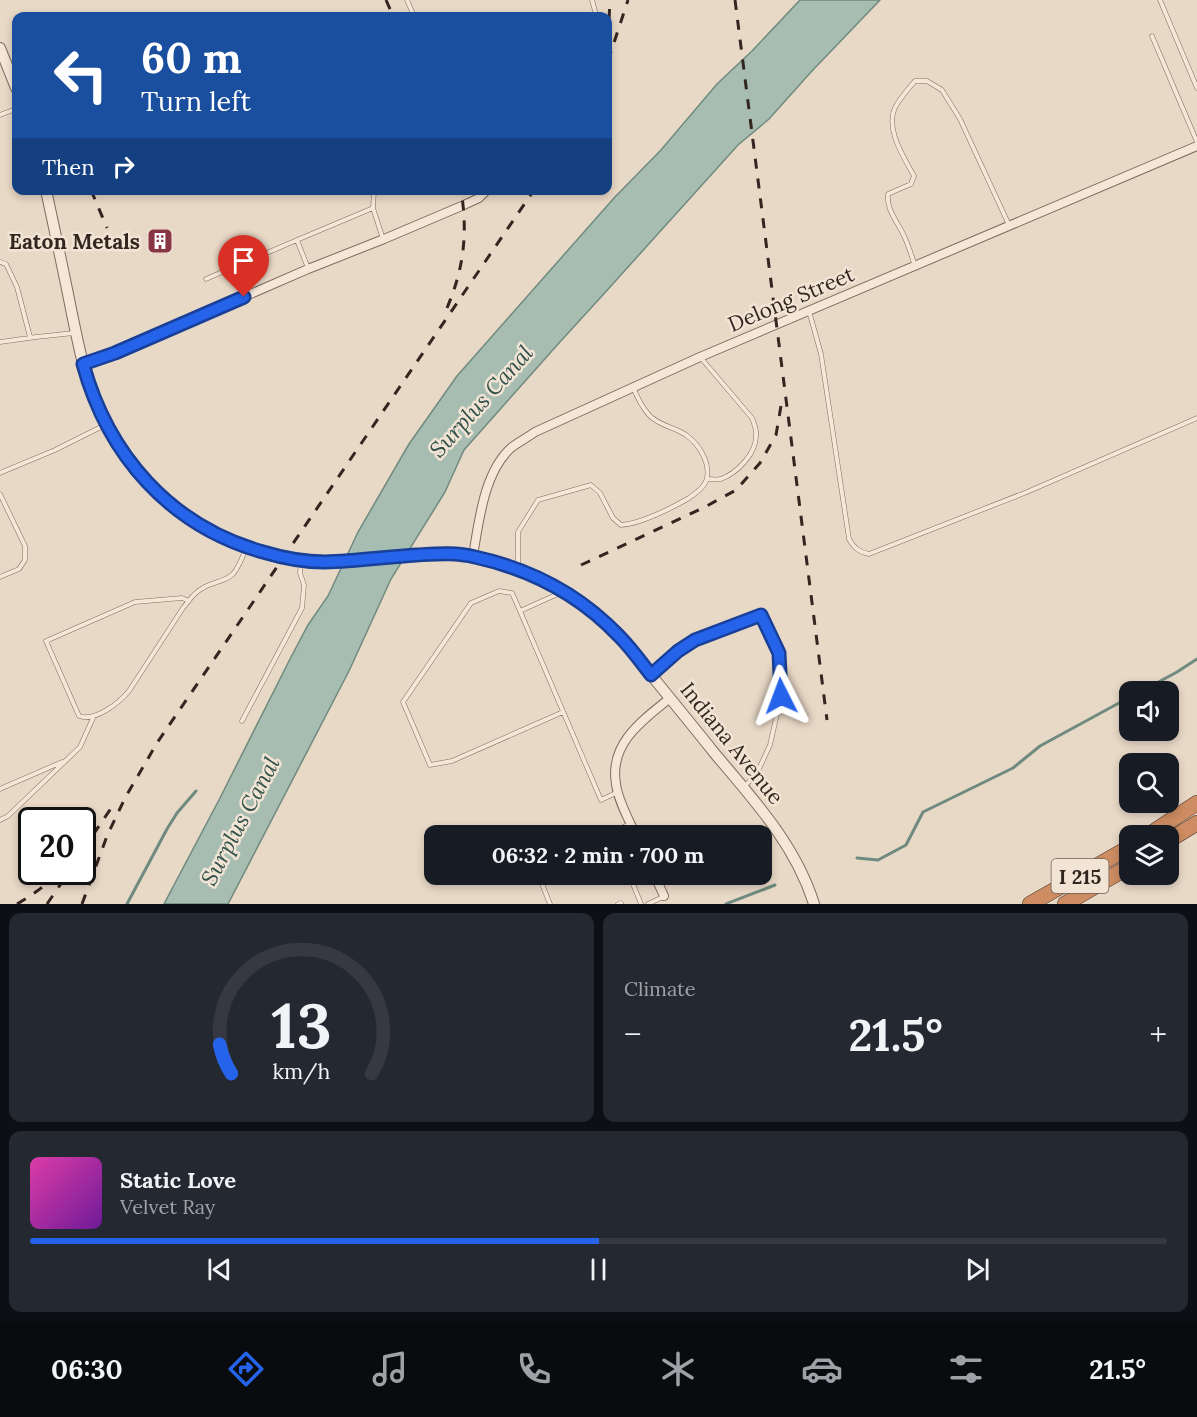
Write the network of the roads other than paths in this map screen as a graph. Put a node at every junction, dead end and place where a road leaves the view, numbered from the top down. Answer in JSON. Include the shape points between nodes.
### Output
{"nodes":[{"id":1,"x":1160,"y":0,"type":"edge"},
{"id":2,"x":1152,"y":36,"type":"dead end"},
{"id":3,"x":0,"y":48,"type":"edge"},
{"id":4,"x":12,"y":78,"type":"edge"},
{"id":5,"x":1197,"y":88,"type":"edge"},
{"id":6,"x":1197,"y":144,"type":"edge"},
{"id":7,"x":47,"y":195,"type":"edge"},
{"id":8,"x":374,"y":195,"type":"edge"},
{"id":9,"x":482,"y":195,"type":"edge"},
{"id":10,"x":373,"y":208,"type":"junction"},
{"id":11,"x":1010,"y":226,"type":"junction"},
{"id":12,"x":384,"y":239,"type":"junction"},
{"id":13,"x":297,"y":240,"type":"junction"},
{"id":14,"x":0,"y":262,"type":"edge"},
{"id":15,"x":915,"y":266,"type":"junction"},
{"id":16,"x":309,"y":269,"type":"junction"},
{"id":17,"x":206,"y":279,"type":"dead end"},
{"id":18,"x":809,"y":311,"type":"junction"},
{"id":19,"x":76,"y":333,"type":"junction"},
{"id":20,"x":30,"y":338,"type":"junction"},
{"id":21,"x":0,"y":342,"type":"edge"},
{"id":22,"x":700,"y":357,"type":"junction"},
{"id":23,"x":83,"y":364,"type":"junction"},
{"id":24,"x":633,"y":387,"type":"junction"},
{"id":25,"x":1197,"y":418,"type":"edge"},
{"id":26,"x":105,"y":424,"type":"junction"},
{"id":27,"x":0,"y":473,"type":"edge"},
{"id":28,"x":707,"y":479,"type":"junction"},
{"id":29,"x":0,"y":494,"type":"edge"},
{"id":30,"x":247,"y":547,"type":"junction"},
{"id":31,"x":473,"y":556,"type":"junction"},
{"id":32,"x":301,"y":561,"type":"junction"},
{"id":33,"x":518,"y":569,"type":"junction"},
{"id":34,"x":0,"y":577,"type":"edge"},
{"id":35,"x":564,"y":591,"type":"junction"},
{"id":36,"x":189,"y":601,"type":"junction"},
{"id":37,"x":520,"y":611,"type":"junction"},
{"id":38,"x":651,"y":675,"type":"junction"},
{"id":39,"x":670,"y":698,"type":"junction"},
{"id":40,"x":563,"y":712,"type":"junction"},
{"id":41,"x":93,"y":717,"type":"junction"},
{"id":42,"x":242,"y":721,"type":"dead end"},
{"id":43,"x":65,"y":761,"type":"junction"},
{"id":44,"x":744,"y":788,"type":"junction"},
{"id":45,"x":0,"y":789,"type":"edge"},
{"id":46,"x":618,"y":792,"type":"junction"},
{"id":47,"x":1197,"y":803,"type":"edge"},
{"id":48,"x":0,"y":820,"type":"edge"},
{"id":49,"x":1197,"y":823,"type":"edge"},
{"id":50,"x":631,"y":824,"type":"edge"},
{"id":51,"x":1164,"y":825,"type":"edge"},
{"id":52,"x":1179,"y":834,"type":"edge"},
{"id":53,"x":1119,"y":853,"type":"edge"},
{"id":54,"x":1119,"y":872,"type":"edge"},
{"id":55,"x":542,"y":885,"type":"edge"},
{"id":56,"x":633,"y":885,"type":"edge"},
{"id":57,"x":659,"y":885,"type":"edge"},
{"id":58,"x":664,"y":896,"type":"joint"},
{"id":59,"x":550,"y":904,"type":"edge"},
{"id":60,"x":641,"y":904,"type":"edge"},
{"id":61,"x":648,"y":904,"type":"edge"},
{"id":62,"x":814,"y":904,"type":"edge"},
{"id":63,"x":1030,"y":904,"type":"edge"},
{"id":64,"x":1065,"y":904,"type":"edge"}],
"edges":[{"from":1,"to":5,"type":"lane"},
{"from":2,"to":6,"type":"lane"},
{"from":3,"to":4,"type":"street"},
{"from":6,"to":11,"type":"street","name":"Delong Street"},
{"from":7,"to":19,"type":"street","name":"Indiana Avenue"},
{"from":8,"to":10,"type":"lane"},
{"from":9,"to":12,"type":"street"},
{"from":10,"to":12,"type":"lane"},
{"from":10,"to":13,"type":"lane"},
{"from":11,"to":15,"type":"street","name":"Delong Street"},
{"from":11,"to":15,"type":"lane","via":[[960,119],[942,90],[927,81],[915,81],[895,105],[892,121],[894,139],[914,176],[911,184],[888,194],[887,202]]},
{"from":12,"to":16,"type":"street"},
{"from":13,"to":16,"type":"lane"},
{"from":13,"to":17,"type":"lane"},
{"from":14,"to":20,"type":"lane","via":[[6,264],[17,287]]},
{"from":15,"to":18,"type":"street","name":"Delong Street"},
{"from":16,"to":23,"type":"street"},
{"from":18,"to":22,"type":"street","name":"Delong Street"},
{"from":18,"to":25,"type":"lane","via":[[821,354],[849,539],[860,552],[869,554],[1016,496]]},
{"from":19,"to":20,"type":"lane"},
{"from":19,"to":23,"type":"street","name":"Indiana Avenue"},
{"from":20,"to":21,"type":"lane"},
{"from":22,"to":24,"type":"street","name":"Delong Street"},
{"from":22,"to":28,"type":"lane","via":[[752,418],[757,438],[753,450],[730,475],[719,480]]},
{"from":23,"to":26,"type":"street","name":"Indiana Avenue"},
{"from":24,"to":28,"type":"lane","via":[[650,416],[686,435],[700,448],[707,464]]},
{"from":24,"to":31,"type":"street","name":"Delong Street","via":[[535,432],[511,448],[492,474]]},
{"from":26,"to":27,"type":"lane"},
{"from":26,"to":30,"type":"street","name":"Indiana Avenue","via":[[134,467],[164,498],[214,534]]},
{"from":28,"to":33,"type":"lane","via":[[699,491],[678,504],[631,524],[621,525],[613,518],[600,493],[591,485],[538,500],[518,532]]},
{"from":29,"to":34,"type":"lane","via":[[25,546],[25,560],[20,569]]},
{"from":30,"to":32,"type":"street","name":"Indiana Avenue"},
{"from":30,"to":36,"type":"lane","via":[[235,572],[202,588]]},
{"from":31,"to":32,"type":"street","name":"Indiana Avenue"},
{"from":31,"to":33,"type":"street","name":"Indiana Avenue"},
{"from":32,"to":42,"type":"lane","via":[[302,608]]},
{"from":33,"to":35,"type":"street","name":"Indiana Avenue"},
{"from":35,"to":37,"type":"lane"},
{"from":35,"to":38,"type":"street","name":"Indiana Avenue","via":[[613,630]]},
{"from":36,"to":41,"type":"lane","via":[[121,702]]},
{"from":36,"to":41,"type":"lane","via":[[182,598],[135,602],[46,641],[79,716]]},
{"from":37,"to":40,"type":"lane"},
{"from":37,"to":40,"type":"lane","via":[[512,593],[499,591],[471,603],[403,702],[430,765],[452,761]]},
{"from":38,"to":39,"type":"street","name":"Indiana Avenue"},
{"from":38,"to":44,"type":"lane","via":[[695,640],[761,615],[779,653],[781,696],[770,745],[757,774]]},
{"from":39,"to":44,"type":"street","name":"Indiana Avenue"},
{"from":39,"to":46,"type":"street","via":[[626,739],[615,770]]},
{"from":40,"to":46,"type":"lane","via":[[601,800]]},
{"from":41,"to":43,"type":"lane","via":[[80,747]]},
{"from":43,"to":45,"type":"lane"},
{"from":43,"to":48,"type":"lane"},
{"from":44,"to":62,"type":"street","name":"Indiana Avenue","via":[[792,852]]},
{"from":46,"to":50,"type":"street"},
{"from":47,"to":51,"type":"highway"},
{"from":49,"to":52,"type":"highway"},
{"from":53,"to":63,"type":"highway","number":"I 215"},
{"from":54,"to":64,"type":"highway","number":"I 215"},
{"from":55,"to":59,"type":"lane"},
{"from":56,"to":60,"type":"lane"},
{"from":57,"to":58,"type":"street"},
{"from":58,"to":61,"type":"lane"}]}
